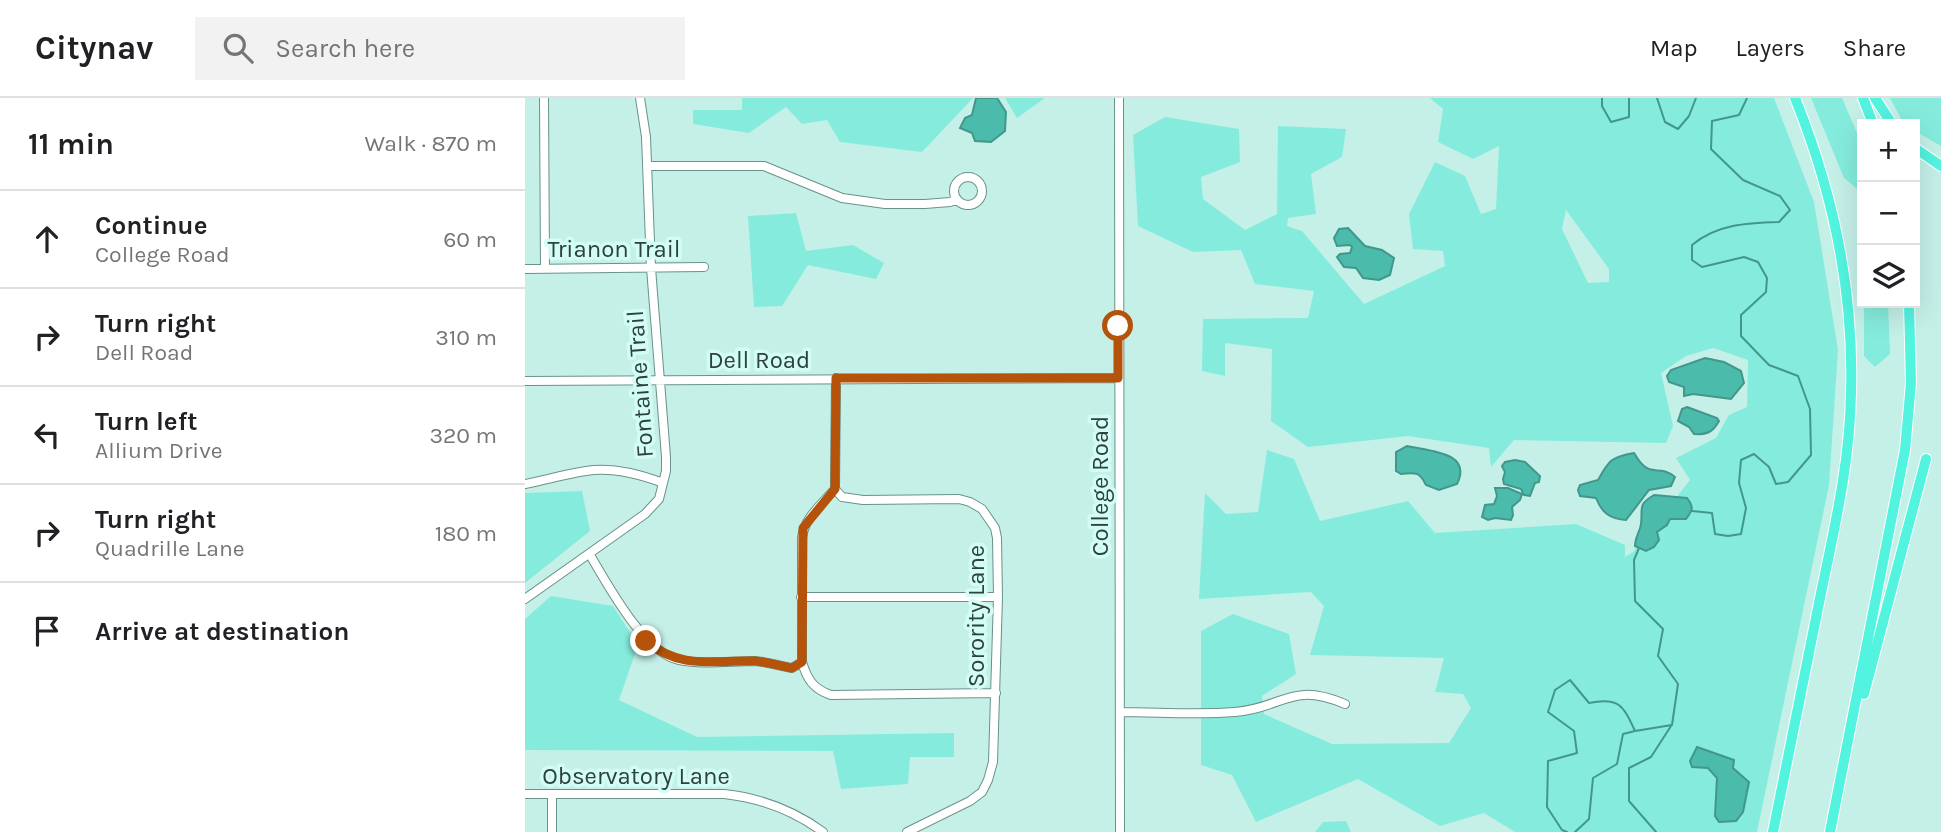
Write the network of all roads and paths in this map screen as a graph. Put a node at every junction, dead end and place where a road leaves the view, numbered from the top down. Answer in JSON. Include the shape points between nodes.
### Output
{"nodes":[{"id":1,"x":544,"y":98,"type":"edge"},
{"id":2,"x":640,"y":98,"type":"edge"},
{"id":3,"x":1119,"y":98,"type":"edge"},
{"id":4,"x":1795,"y":98,"type":"edge"},
{"id":5,"x":1863,"y":98,"type":"edge"},
{"id":6,"x":1875,"y":98,"type":"edge"},
{"id":7,"x":1871,"y":119,"type":"edge"},
{"id":8,"x":1889,"y":119,"type":"edge"},
{"id":9,"x":1920,"y":151,"type":"edge"},
{"id":10,"x":647,"y":166,"type":"junction"},
{"id":11,"x":1941,"y":166,"type":"edge"},
{"id":12,"x":957,"y":199,"type":"dead end"},
{"id":13,"x":704,"y":267,"type":"dead end"},
{"id":14,"x":651,"y":268,"type":"junction"},
{"id":15,"x":525,"y":269,"type":"edge"},
{"id":16,"x":545,"y":269,"type":"junction"},
{"id":17,"x":1909,"y":308,"type":"edge"},
{"id":18,"x":836,"y":378,"type":"junction"},
{"id":19,"x":1118,"y":378,"type":"junction"},
{"id":20,"x":660,"y":379,"type":"junction"},
{"id":21,"x":525,"y":381,"type":"edge"},
{"id":22,"x":1926,"y":459,"type":"dead end"},
{"id":23,"x":663,"y":483,"type":"junction"},
{"id":24,"x":525,"y":484,"type":"edge"},
{"id":25,"x":835,"y":489,"type":"junction"},
{"id":26,"x":590,"y":555,"type":"junction"},
{"id":27,"x":801,"y":597,"type":"junction"},
{"id":28,"x":997,"y":597,"type":"junction"},
{"id":29,"x":525,"y":599,"type":"edge"},
{"id":30,"x":802,"y":662,"type":"junction"},
{"id":31,"x":996,"y":693,"type":"junction"},
{"id":32,"x":1345,"y":704,"type":"dead end"},
{"id":33,"x":1120,"y":712,"type":"junction"},
{"id":34,"x":1843,"y":767,"type":"junction"},
{"id":35,"x":525,"y":794,"type":"edge"},
{"id":36,"x":552,"y":795,"type":"junction"},
{"id":37,"x":552,"y":832,"type":"edge"},
{"id":38,"x":823,"y":832,"type":"edge"},
{"id":39,"x":907,"y":832,"type":"edge"},
{"id":40,"x":1120,"y":832,"type":"edge"},
{"id":41,"x":1773,"y":832,"type":"edge"},
{"id":42,"x":1830,"y":832,"type":"edge"}],
"edges":[{"from":1,"to":16,"type":"street"},
{"from":2,"to":10,"type":"street","name":"Fontaine Trail"},
{"from":3,"to":19,"type":"street","name":"College Road"},
{"from":4,"to":41,"type":"highway","via":[[1819,162],[1839,242],[1848,302],[1851,394],[1839,503]]},
{"from":5,"to":7,"type":"highway"},
{"from":6,"to":8,"type":"highway"},
{"from":9,"to":11,"type":"highway"},
{"from":10,"to":12,"type":"street","via":[[764,166],[842,198],[885,204]]},
{"from":10,"to":14,"type":"street","name":"Fontaine Trail"},
{"from":13,"to":14,"type":"street","name":"Trianon Trail"},
{"from":14,"to":16,"type":"street","name":"Trianon Trail"},
{"from":14,"to":20,"type":"street","name":"Fontaine Trail"},
{"from":15,"to":16,"type":"street","name":"Trianon Trail"},
{"from":17,"to":34,"type":"highway","via":[[1911,383],[1905,450]]},
{"from":18,"to":19,"type":"street","name":"Dell Road"},
{"from":18,"to":20,"type":"street","name":"Dell Road"},
{"from":18,"to":25,"type":"street"},
{"from":19,"to":33,"type":"street","name":"College Road"},
{"from":20,"to":21,"type":"street","name":"Dell Road"},
{"from":20,"to":23,"type":"street","name":"Fontaine Trail","via":[[666,457]]},
{"from":22,"to":34,"type":"highway"},
{"from":23,"to":24,"type":"street","via":[[600,470]]},
{"from":23,"to":26,"type":"street","name":"Fontaine Trail","via":[[654,506]]},
{"from":25,"to":27,"type":"street","via":[[803,528]]},
{"from":25,"to":28,"type":"street","name":"Sorority Lane","via":[[851,499],[959,499],[982,509],[997,538]]},
{"from":26,"to":29,"type":"street","name":"Fontaine Trail"},
{"from":26,"to":30,"type":"street","via":[[646,641],[667,656],[792,668]]},
{"from":27,"to":28,"type":"street"},
{"from":27,"to":30,"type":"street"},
{"from":28,"to":31,"type":"street","name":"Sorority Lane"},
{"from":30,"to":31,"type":"street","via":[[806,679],[831,695]]},
{"from":31,"to":39,"type":"street","name":"Sorority Lane","via":[[993,762],[982,793]]},
{"from":32,"to":33,"type":"street","via":[[1311,694],[1234,712]]},
{"from":33,"to":40,"type":"street","name":"College Road"},
{"from":34,"to":42,"type":"highway"},
{"from":35,"to":36,"type":"street","name":"Observatory Lane"},
{"from":36,"to":37,"type":"street"},
{"from":36,"to":38,"type":"street","name":"Observatory Lane","via":[[749,797],[783,808]]}]}
